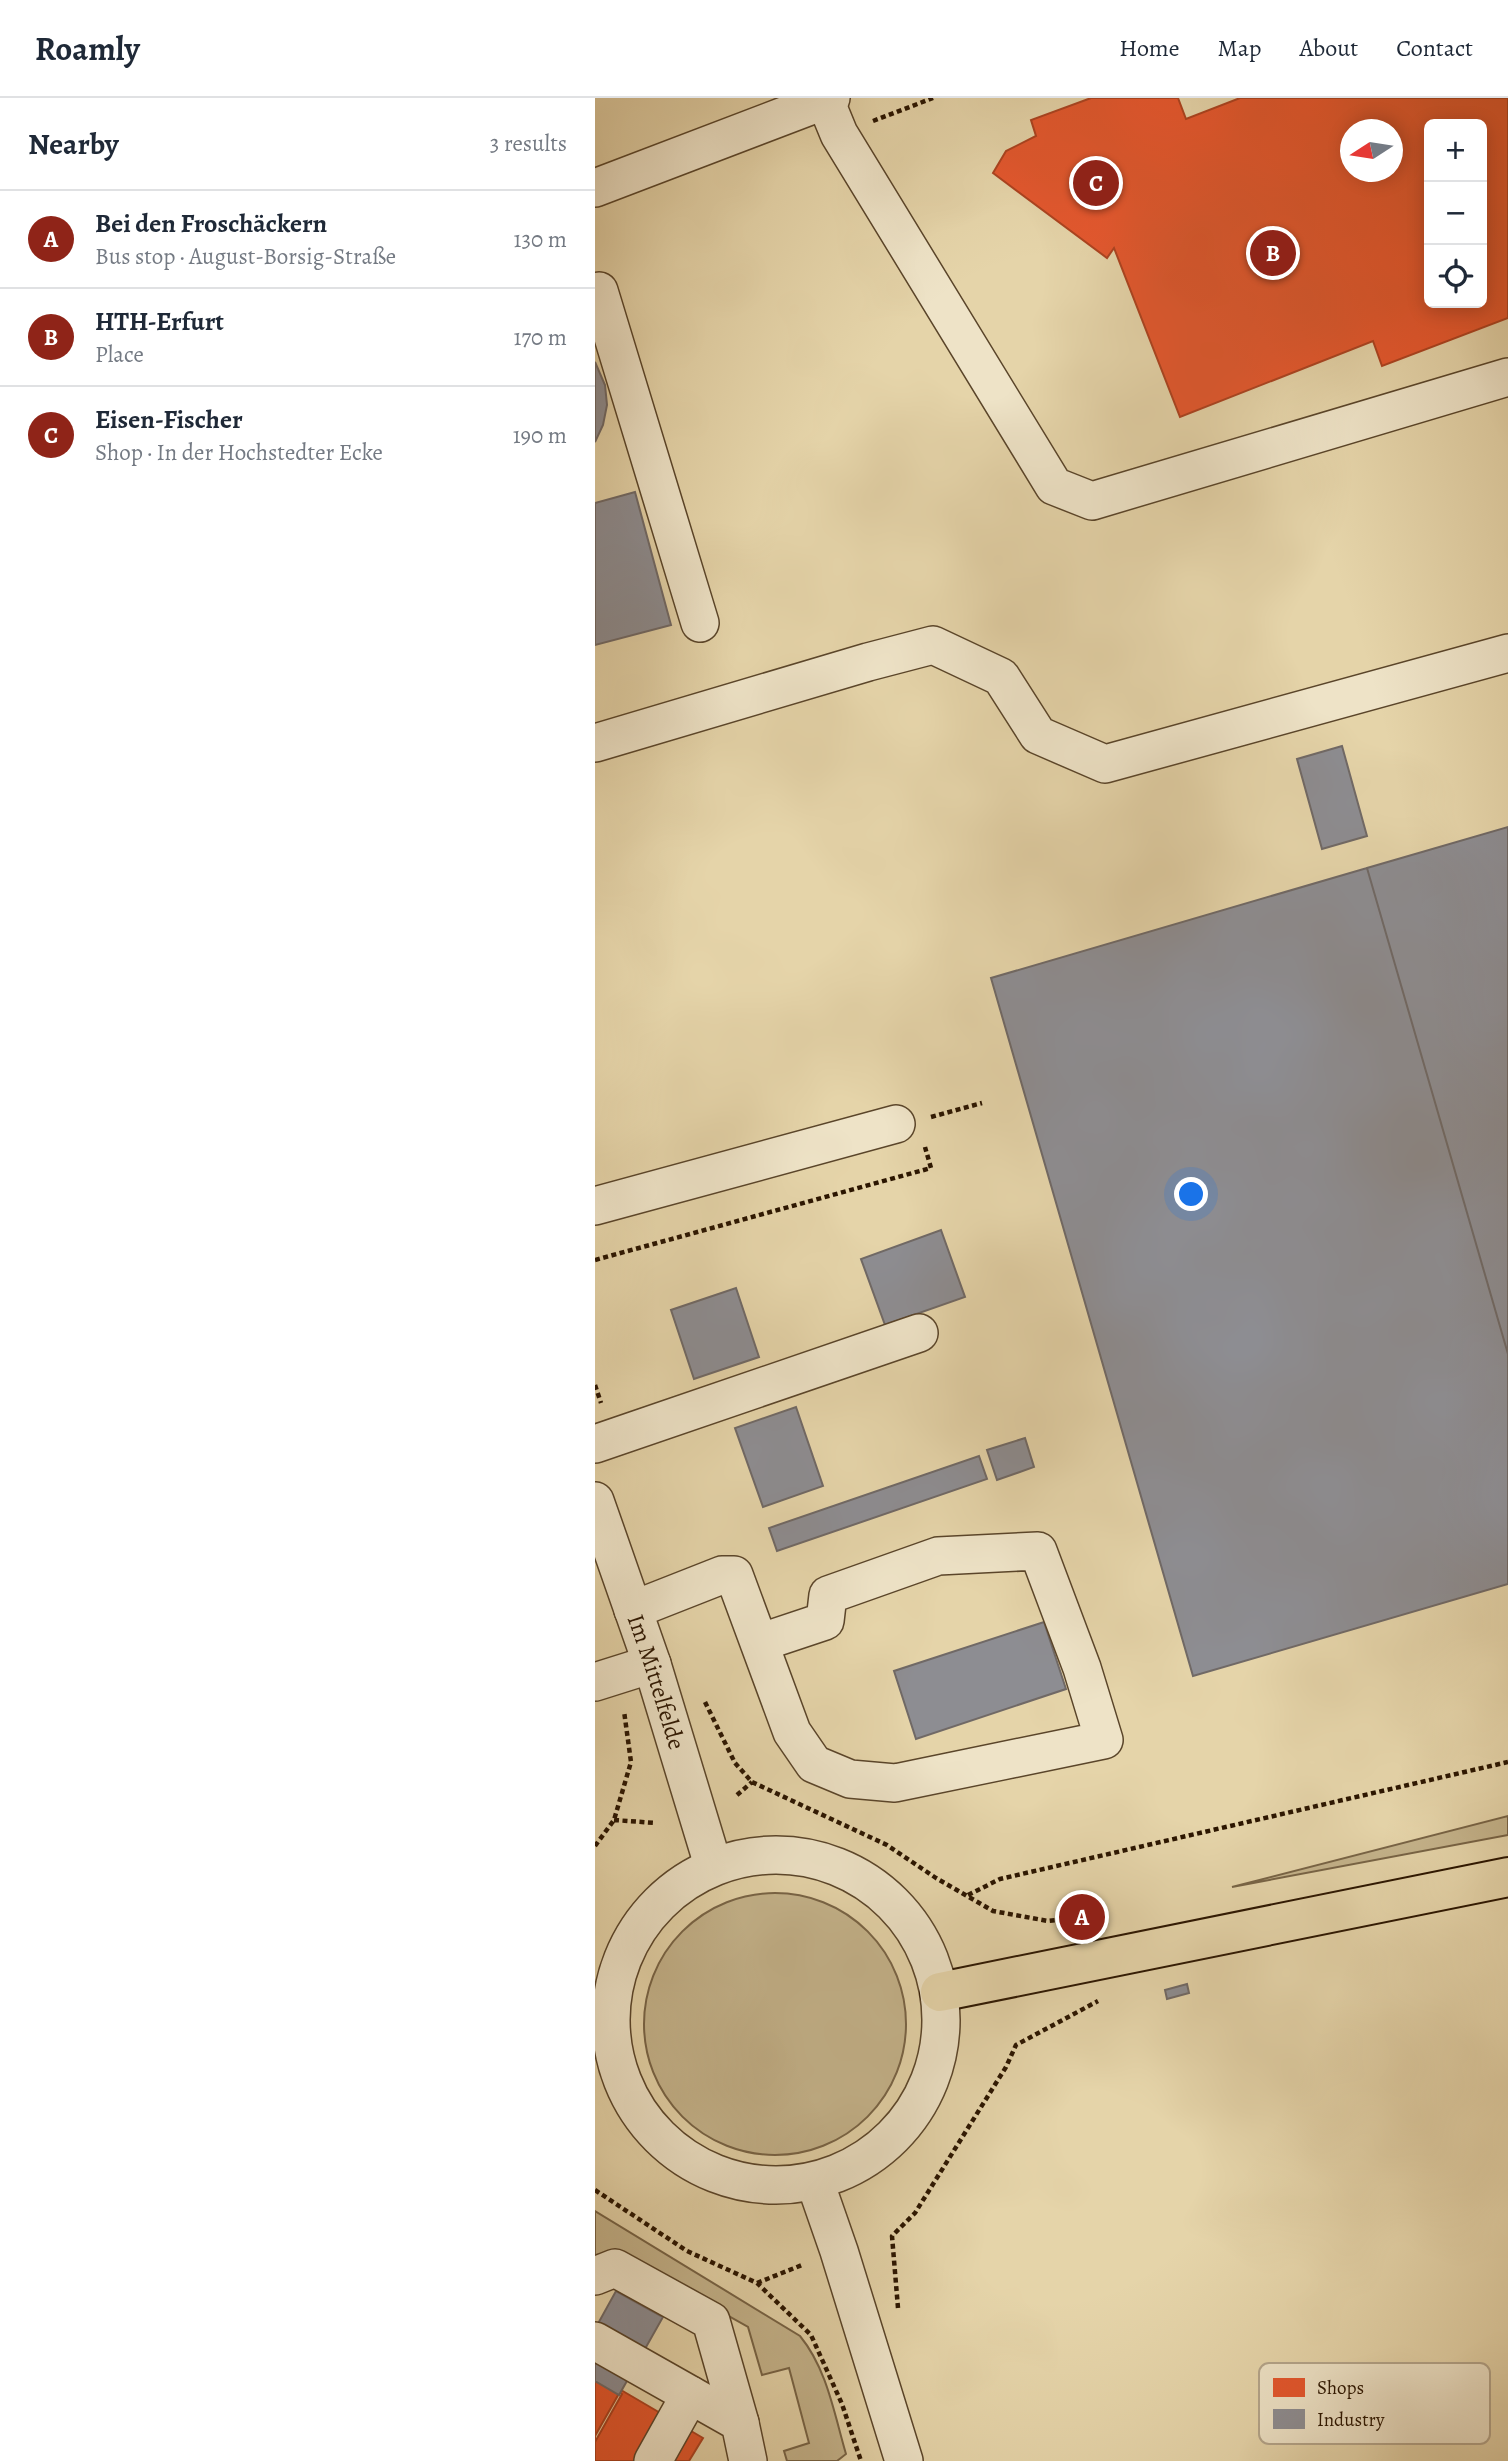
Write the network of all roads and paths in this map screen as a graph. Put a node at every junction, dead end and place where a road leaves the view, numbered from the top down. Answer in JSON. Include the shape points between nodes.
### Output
{"nodes":[{"id":1,"x":828,"y":99,"type":"edge"},
{"id":2,"x":595,"y":188,"type":"edge"},
{"id":3,"x":595,"y":292,"type":"edge"},
{"id":4,"x":1508,"y":377,"type":"edge"},
{"id":5,"x":700,"y":623,"type":"dead end"},
{"id":6,"x":1508,"y":653,"type":"edge"},
{"id":7,"x":595,"y":743,"type":"edge"},
{"id":8,"x":982,"y":1103,"type":"dead end"},
{"id":9,"x":913,"y":1130,"type":"junction"},
{"id":10,"x":595,"y":1206,"type":"edge"},
{"id":11,"x":595,"y":1260,"type":"edge"},
{"id":12,"x":919,"y":1333,"type":"dead end"},
{"id":13,"x":595,"y":1444,"type":"edge"},
{"id":14,"x":595,"y":1501,"type":"edge"},
{"id":15,"x":633,"y":1610,"type":"junction"},
{"id":16,"x":759,"y":1643,"type":"junction"},
{"id":17,"x":652,"y":1664,"type":"junction"},
{"id":18,"x":604,"y":1679,"type":"edge"},
{"id":19,"x":1508,"y":1762,"type":"edge"},
{"id":20,"x":737,"y":1795,"type":"dead end"},
{"id":21,"x":614,"y":1819,"type":"junction"},
{"id":22,"x":655,"y":1823,"type":"dead end"},
{"id":23,"x":595,"y":1846,"type":"edge"},
{"id":24,"x":713,"y":1865,"type":"junction"},
{"id":25,"x":1508,"y":1877,"type":"edge"},
{"id":26,"x":968,"y":1896,"type":"junction"},
{"id":27,"x":1082,"y":1917,"type":"dead end"},
{"id":28,"x":940,"y":1992,"type":"junction"},
{"id":29,"x":1098,"y":2001,"type":"dead end"},
{"id":30,"x":604,"y":2059,"type":"edge"},
{"id":31,"x":815,"y":2182,"type":"junction"},
{"id":32,"x":595,"y":2190,"type":"edge"},
{"id":33,"x":802,"y":2265,"type":"dead end"},
{"id":34,"x":595,"y":2276,"type":"edge"},
{"id":35,"x":757,"y":2283,"type":"junction"},
{"id":36,"x":898,"y":2309,"type":"dead end"},
{"id":37,"x":595,"y":2341,"type":"edge"},
{"id":38,"x":690,"y":2395,"type":"junction"},
{"id":39,"x":740,"y":2423,"type":"junction"},
{"id":40,"x":653,"y":2461,"type":"edge"},
{"id":41,"x":748,"y":2461,"type":"edge"},
{"id":42,"x":860,"y":2461,"type":"edge"},
{"id":43,"x":904,"y":2461,"type":"edge"}],
"edges":[{"from":1,"to":2,"type":"street"},
{"from":1,"to":4,"type":"street","via":[[839,134],[1054,485],[1092,501]]},
{"from":3,"to":5,"type":"street","via":[[599,291]]},
{"from":6,"to":7,"type":"street","via":[[1105,764],[1038,735],[1001,677],[933,645]]},
{"from":8,"to":9,"type":"path"},
{"from":9,"to":10,"type":"street"},
{"from":9,"to":11,"type":"path","via":[[931,1168]]},
{"from":12,"to":13,"type":"street"},
{"from":14,"to":15,"type":"street","name":"Im Mittelfelde"},
{"from":15,"to":16,"type":"street","via":[[734,1574]]},
{"from":15,"to":17,"type":"street","name":"Im Mittelfelde"},
{"from":16,"to":16,"type":"street","via":[[792,1732],[814,1765],[850,1779],[895,1783],[1104,1741],[1038,1551],[938,1556],[828,1595],[825,1621]]},
{"from":17,"to":18,"type":"street"},
{"from":17,"to":24,"type":"street","name":"Im Mittelfelde"},
{"from":18,"to":21,"type":"path","via":[[625,1716],[631,1762]]},
{"from":19,"to":26,"type":"path","via":[[1000,1880]]},
{"from":20,"to":26,"type":"path","via":[[752,1782],[887,1845]]},
{"from":21,"to":22,"type":"path"},
{"from":21,"to":23,"type":"path"},
{"from":24,"to":28,"type":"street","via":[[761,1854],[810,1857],[856,1874],[895,1904],[923,1943]]},
{"from":24,"to":30,"type":"street","via":[[665,1895],[629,1940],[611,1995]]},
{"from":25,"to":28,"type":"highway"},
{"from":26,"to":27,"type":"path","via":[[993,1911],[1048,1921]]},
{"from":28,"to":31,"type":"street","via":[[941,2038],[929,2085],[903,2127],[867,2159]]},
{"from":29,"to":36,"type":"path","via":[[1016,2045],[915,2213],[892,2236]]},
{"from":30,"to":31,"type":"street","via":[[632,2105],[667,2147],[715,2175],[769,2187]]},
{"from":31,"to":43,"type":"street"},
{"from":32,"to":35,"type":"path","via":[[687,2251]]},
{"from":33,"to":35,"type":"path"},
{"from":34,"to":39,"type":"street","via":[[615,2268],[712,2321]]},
{"from":35,"to":42,"type":"path","via":[[811,2335],[842,2404]]},
{"from":37,"to":38,"type":"street"},
{"from":38,"to":39,"type":"street"},
{"from":38,"to":40,"type":"street"},
{"from":39,"to":41,"type":"street"}]}
